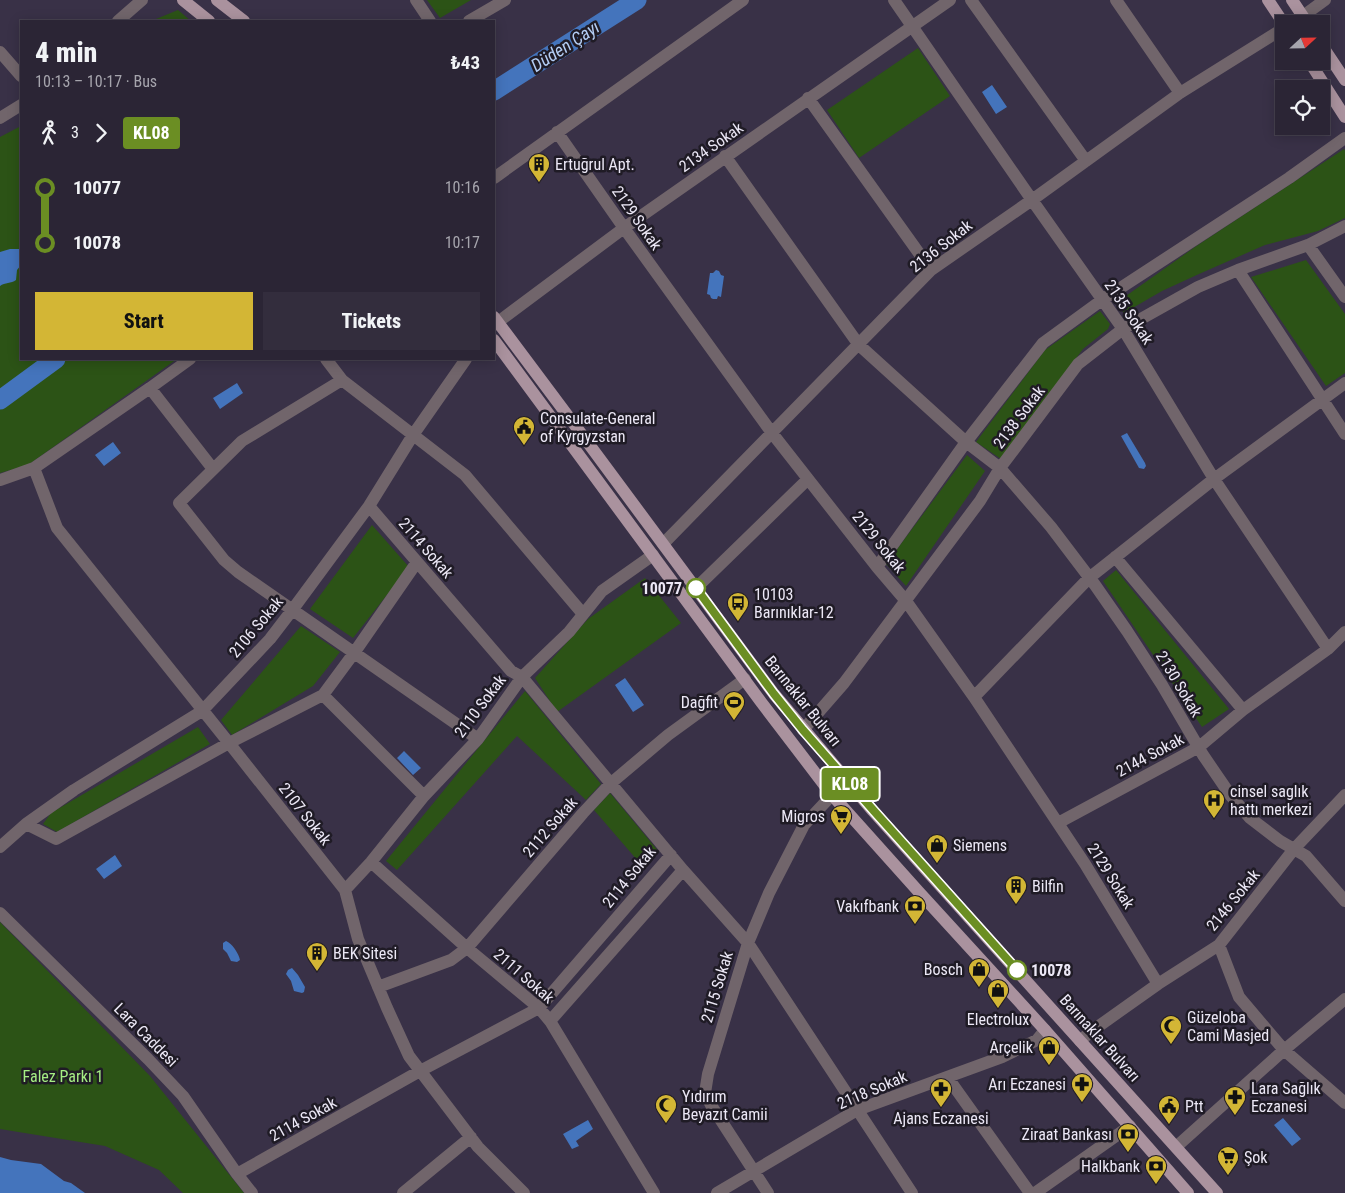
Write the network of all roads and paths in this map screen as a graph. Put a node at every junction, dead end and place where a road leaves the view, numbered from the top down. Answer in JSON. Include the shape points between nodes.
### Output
{"nodes":[{"id":1,"x":142,"y":0,"type":"edge"},
{"id":2,"x":183,"y":0,"type":"edge"},
{"id":3,"x":217,"y":0,"type":"edge"},
{"id":4,"x":416,"y":0,"type":"edge"},
{"id":5,"x":505,"y":0,"type":"edge"},
{"id":6,"x":743,"y":0,"type":"edge"},
{"id":7,"x":894,"y":0,"type":"edge"},
{"id":8,"x":950,"y":0,"type":"edge"},
{"id":9,"x":971,"y":0,"type":"edge"},
{"id":10,"x":1116,"y":0,"type":"edge"},
{"id":11,"x":1268,"y":0,"type":"edge"},
{"id":12,"x":1292,"y":0,"type":"edge"},
{"id":13,"x":1325,"y":0,"type":"edge"},
{"id":14,"x":1278,"y":15,"type":"edge"},
{"id":15,"x":1302,"y":15,"type":"edge"},
{"id":16,"x":1311,"y":15,"type":"edge"},
{"id":17,"x":119,"y":20,"type":"edge"},
{"id":18,"x":208,"y":20,"type":"edge"},
{"id":19,"x":243,"y":20,"type":"edge"},
{"id":20,"x":429,"y":20,"type":"edge"},
{"id":21,"x":471,"y":20,"type":"edge"},
{"id":22,"x":912,"y":27,"type":"junction"},
{"id":23,"x":1275,"y":34,"type":"edge"},
{"id":24,"x":0,"y":52,"type":"edge"},
{"id":25,"x":1330,"y":58,"type":"edge"},
{"id":26,"x":1315,"y":70,"type":"edge"},
{"id":27,"x":20,"y":75,"type":"edge"},
{"id":28,"x":1345,"y":80,"type":"edge"},
{"id":29,"x":1180,"y":93,"type":"junction"},
{"id":30,"x":808,"y":98,"type":"junction"},
{"id":31,"x":20,"y":106,"type":"edge"},
{"id":32,"x":1345,"y":117,"type":"edge"},
{"id":33,"x":0,"y":118,"type":"edge"},
{"id":34,"x":557,"y":132,"type":"junction"},
{"id":35,"x":1345,"y":138,"type":"edge"},
{"id":36,"x":725,"y":156,"type":"junction"},
{"id":37,"x":1086,"y":161,"type":"junction"},
{"id":38,"x":495,"y":177,"type":"edge"},
{"id":39,"x":1032,"y":200,"type":"junction"},
{"id":40,"x":1345,"y":226,"type":"edge"},
{"id":41,"x":624,"y":228,"type":"junction"},
{"id":42,"x":1308,"y":244,"type":"junction"},
{"id":43,"x":931,"y":270,"type":"junction"},
{"id":44,"x":1238,"y":270,"type":"junction"},
{"id":45,"x":1345,"y":297,"type":"edge"},
{"id":46,"x":1102,"y":300,"type":"junction"},
{"id":47,"x":495,"y":321,"type":"edge"},
{"id":48,"x":1123,"y":329,"type":"junction"},
{"id":49,"x":495,"y":341,"type":"edge"},
{"id":50,"x":859,"y":345,"type":"junction"},
{"id":51,"x":189,"y":360,"type":"edge"},
{"id":52,"x":327,"y":360,"type":"edge"},
{"id":53,"x":465,"y":360,"type":"edge"},
{"id":54,"x":342,"y":380,"type":"junction"},
{"id":55,"x":1345,"y":383,"type":"edge"},
{"id":56,"x":150,"y":388,"type":"junction"},
{"id":57,"x":1322,"y":400,"type":"junction"},
{"id":58,"x":772,"y":433,"type":"junction"},
{"id":59,"x":1345,"y":434,"type":"edge"},
{"id":60,"x":413,"y":435,"type":"junction"},
{"id":61,"x":966,"y":442,"type":"junction"},
{"id":62,"x":34,"y":468,"type":"junction"},
{"id":63,"x":1000,"y":468,"type":"junction"},
{"id":64,"x":214,"y":469,"type":"junction"},
{"id":65,"x":1214,"y":479,"type":"junction"},
{"id":66,"x":0,"y":480,"type":"edge"},
{"id":67,"x":807,"y":480,"type":"junction"},
{"id":68,"x":369,"y":506,"type":"junction"},
{"id":69,"x":663,"y":544,"type":"junction"},
{"id":70,"x":653,"y":555,"type":"junction"},
{"id":71,"x":1115,"y":557,"type":"junction"},
{"id":72,"x":417,"y":562,"type":"junction"},
{"id":73,"x":877,"y":567,"type":"junction"},
{"id":74,"x":1089,"y":578,"type":"junction"},
{"id":75,"x":696,"y":588,"type":"junction"},
{"id":76,"x":906,"y":601,"type":"junction"},
{"id":77,"x":293,"y":609,"type":"junction"},
{"id":78,"x":583,"y":614,"type":"junction"},
{"id":79,"x":1345,"y":632,"type":"edge"},
{"id":80,"x":1328,"y":649,"type":"junction"},
{"id":81,"x":354,"y":653,"type":"junction"},
{"id":82,"x":522,"y":677,"type":"junction"},
{"id":83,"x":745,"y":679,"type":"junction"},
{"id":84,"x":323,"y":695,"type":"junction"},
{"id":85,"x":974,"y":697,"type":"junction"},
{"id":86,"x":1243,"y":710,"type":"junction"},
{"id":87,"x":202,"y":711,"type":"junction"},
{"id":88,"x":803,"y":730,"type":"junction"},
{"id":89,"x":478,"y":739,"type":"junction"},
{"id":90,"x":229,"y":743,"type":"junction"},
{"id":91,"x":1198,"y":747,"type":"junction"},
{"id":92,"x":610,"y":784,"type":"junction"},
{"id":93,"x":832,"y":795,"type":"junction"},
{"id":94,"x":1345,"y":795,"type":"edge"},
{"id":95,"x":424,"y":796,"type":"junction"},
{"id":96,"x":1058,"y":823,"type":"junction"},
{"id":97,"x":26,"y":824,"type":"junction"},
{"id":98,"x":0,"y":847,"type":"edge"},
{"id":99,"x":1294,"y":849,"type":"junction"},
{"id":100,"x":671,"y":855,"type":"junction"},
{"id":101,"x":371,"y":862,"type":"junction"},
{"id":102,"x":683,"y":870,"type":"junction"},
{"id":103,"x":345,"y":890,"type":"junction"},
{"id":104,"x":1345,"y":901,"type":"edge"},
{"id":105,"x":0,"y":913,"type":"edge"},
{"id":106,"x":748,"y":943,"type":"junction"},
{"id":107,"x":1219,"y":945,"type":"junction"},
{"id":108,"x":467,"y":948,"type":"junction"},
{"id":109,"x":1158,"y":984,"type":"junction"},
{"id":110,"x":378,"y":987,"type":"junction"},
{"id":111,"x":1345,"y":999,"type":"edge"},
{"id":112,"x":539,"y":1008,"type":"junction"},
{"id":113,"x":550,"y":1021,"type":"junction"},
{"id":114,"x":1046,"y":1030,"type":"junction"},
{"id":115,"x":1080,"y":1041,"type":"junction"},
{"id":116,"x":1284,"y":1050,"type":"junction"},
{"id":117,"x":420,"y":1071,"type":"junction"},
{"id":118,"x":948,"y":1078,"type":"junction"},
{"id":119,"x":1345,"y":1103,"type":"edge"},
{"id":120,"x":858,"y":1110,"type":"junction"},
{"id":121,"x":1130,"y":1126,"type":"junction"},
{"id":122,"x":471,"y":1137,"type":"junction"},
{"id":123,"x":1176,"y":1147,"type":"junction"},
{"id":124,"x":754,"y":1171,"type":"junction"},
{"id":125,"x":237,"y":1174,"type":"junction"},
{"id":126,"x":252,"y":1193,"type":"edge"},
{"id":127,"x":403,"y":1193,"type":"edge"},
{"id":128,"x":524,"y":1193,"type":"edge"},
{"id":129,"x":654,"y":1193,"type":"edge"},
{"id":130,"x":717,"y":1193,"type":"edge"},
{"id":131,"x":768,"y":1193,"type":"edge"},
{"id":132,"x":912,"y":1193,"type":"edge"},
{"id":133,"x":1030,"y":1193,"type":"edge"},
{"id":134,"x":1035,"y":1193,"type":"edge"},
{"id":135,"x":1188,"y":1193,"type":"edge"},
{"id":136,"x":1217,"y":1193,"type":"edge"}],
"edges":[{"from":1,"to":17,"type":"street"},
{"from":2,"to":18,"type":"main road"},
{"from":3,"to":19,"type":"main road"},
{"from":4,"to":20,"type":"street"},
{"from":5,"to":21,"type":"street"},
{"from":6,"to":34,"type":"street"},
{"from":7,"to":22,"type":"street","name":"2135 Sokak"},
{"from":8,"to":22,"type":"street","name":"2134 Sokak"},
{"from":9,"to":37,"type":"street"},
{"from":10,"to":29,"type":"street"},
{"from":11,"to":14,"type":"main road"},
{"from":12,"to":15,"type":"main road"},
{"from":13,"to":16,"type":"street"},
{"from":22,"to":30,"type":"street","name":"2134 Sokak"},
{"from":22,"to":39,"type":"street","name":"2135 Sokak"},
{"from":23,"to":29,"type":"street","name":"2136 Sokak"},
{"from":24,"to":27,"type":"street"},
{"from":25,"to":28,"type":"main road"},
{"from":26,"to":32,"type":"main road"},
{"from":29,"to":37,"type":"street","name":"2136 Sokak"},
{"from":30,"to":36,"type":"street","name":"2134 Sokak"},
{"from":30,"to":43,"type":"street"},
{"from":31,"to":33,"type":"street"},
{"from":34,"to":38,"type":"street"},
{"from":34,"to":41,"type":"street","name":"2129 Sokak"},
{"from":35,"to":46,"type":"street"},
{"from":36,"to":41,"type":"street","name":"2134 Sokak"},
{"from":36,"to":50,"type":"street","name":"2130 Sokak"},
{"from":37,"to":39,"type":"street","name":"2136 Sokak"},
{"from":39,"to":43,"type":"street","name":"2136 Sokak"},
{"from":39,"to":46,"type":"street","name":"2135 Sokak"},
{"from":40,"to":42,"type":"street","name":"2138 Sokak"},
{"from":41,"to":47,"type":"street","name":"2134 Sokak"},
{"from":41,"to":58,"type":"street","name":"2129 Sokak"},
{"from":42,"to":44,"type":"street","name":"2138 Sokak"},
{"from":42,"to":45,"type":"street"},
{"from":43,"to":50,"type":"street","name":"2136 Sokak"},
{"from":44,"to":48,"type":"street","name":"2138 Sokak","via":[[1198,287]]},
{"from":44,"to":57,"type":"street"},
{"from":46,"to":48,"type":"street","name":"2135 Sokak"},
{"from":46,"to":61,"type":"street","via":[[1042,342]]},
{"from":47,"to":69,"type":"main road","name":"Barınaklar Bulvarı"},
{"from":48,"to":63,"type":"street","name":"2138 Sokak","via":[[1078,364]]},
{"from":48,"to":65,"type":"street","name":"2135 Sokak"},
{"from":49,"to":70,"type":"main road","name":"Barınaklar Bulvarı"},
{"from":50,"to":58,"type":"street","name":"2136 Sokak"},
{"from":50,"to":61,"type":"street","name":"2130 Sokak"},
{"from":51,"to":56,"type":"street"},
{"from":52,"to":54,"type":"street"},
{"from":53,"to":60,"type":"street","name":"2106 Sokak"},
{"from":54,"to":60,"type":"street"},
{"from":54,"to":64,"type":"street","via":[[242,442]]},
{"from":55,"to":57,"type":"street"},
{"from":56,"to":62,"type":"street"},
{"from":56,"to":64,"type":"street"},
{"from":57,"to":59,"type":"street"},
{"from":57,"to":65,"type":"street"},
{"from":58,"to":67,"type":"street","name":"2129 Sokak"},
{"from":58,"to":69,"type":"street","name":"2136 Sokak"},
{"from":60,"to":68,"type":"street","name":"2106 Sokak"},
{"from":60,"to":78,"type":"street","via":[[465,475]]},
{"from":61,"to":63,"type":"street","name":"2130 Sokak"},
{"from":61,"to":73,"type":"street"},
{"from":62,"to":66,"type":"street"},
{"from":62,"to":87,"type":"street","name":"2107 Sokak","via":[[57,528]]},
{"from":63,"to":74,"type":"street","name":"2130 Sokak","via":[[1051,527]]},
{"from":63,"to":76,"type":"street","name":"2138 Sokak","via":[[980,501]]},
{"from":64,"to":77,"type":"street","via":[[179,503],[224,560]]},
{"from":65,"to":71,"type":"street"},
{"from":65,"to":80,"type":"street","name":"2135 Sokak"},
{"from":67,"to":73,"type":"street","name":"2129 Sokak"},
{"from":67,"to":75,"type":"street"},
{"from":68,"to":72,"type":"street","name":"2114 Sokak"},
{"from":68,"to":77,"type":"street","name":"2106 Sokak"},
{"from":69,"to":75,"type":"main road","name":"Barınaklar Bulvarı"},
{"from":70,"to":78,"type":"street","name":"2110 Sokak","via":[[602,591]]},
{"from":70,"to":83,"type":"main road","name":"Barınaklar Bulvarı"},
{"from":71,"to":74,"type":"street"},
{"from":71,"to":86,"type":"street"},
{"from":72,"to":81,"type":"street"},
{"from":72,"to":82,"type":"street","name":"2114 Sokak","via":[[511,671]]},
{"from":73,"to":76,"type":"street","name":"2129 Sokak"},
{"from":74,"to":85,"type":"street"},
{"from":74,"to":91,"type":"street","name":"2130 Sokak","via":[[1127,631]]},
{"from":75,"to":88,"type":"main road","name":"Barınaklar Bulvarı"},
{"from":76,"to":85,"type":"street","name":"2129 Sokak"},
{"from":76,"to":88,"type":"street","name":"2138 Sokak","via":[[844,683]]},
{"from":77,"to":81,"type":"street"},
{"from":77,"to":87,"type":"street","name":"2106 Sokak","via":[[270,639]]},
{"from":78,"to":82,"type":"street","name":"2110 Sokak"},
{"from":79,"to":80,"type":"street","name":"2144 Sokak"},
{"from":80,"to":86,"type":"street","name":"2144 Sokak"},
{"from":81,"to":84,"type":"street"},
{"from":81,"to":89,"type":"street"},
{"from":82,"to":89,"type":"street","name":"2110 Sokak"},
{"from":82,"to":92,"type":"street","name":"2114 Sokak"},
{"from":83,"to":92,"type":"street","name":"2112 Sokak","via":[[668,735]]},
{"from":83,"to":93,"type":"main road","name":"Barınaklar Bulvarı"},
{"from":84,"to":90,"type":"street"},
{"from":84,"to":95,"type":"street"},
{"from":85,"to":96,"type":"street","name":"2129 Sokak"},
{"from":86,"to":91,"type":"street","name":"2144 Sokak"},
{"from":87,"to":90,"type":"street","name":"2107 Sokak"},
{"from":87,"to":97,"type":"street","name":"2106 Sokak","via":[[74,790]]},
{"from":88,"to":115,"type":"main road","name":"Barınaklar Bulvarı"},
{"from":89,"to":95,"type":"street","name":"2110 Sokak"},
{"from":90,"to":97,"type":"street","via":[[56,839]]},
{"from":90,"to":103,"type":"street","name":"2107 Sokak"},
{"from":91,"to":96,"type":"street","name":"2144 Sokak"},
{"from":91,"to":99,"type":"street","name":"2130 Sokak","via":[[1250,818]]},
{"from":92,"to":100,"type":"street","name":"2114 Sokak"},
{"from":92,"to":108,"type":"street","name":"2112 Sokak"},
{"from":93,"to":106,"type":"street","name":"2115 Sokak","via":[[804,825],[768,893]]},
{"from":93,"to":114,"type":"main road","name":"Barınaklar Bulvarı"},
{"from":94,"to":99,"type":"street","name":"2146 Sokak"},
{"from":95,"to":101,"type":"street","name":"2110 Sokak"},
{"from":96,"to":109,"type":"street","name":"2129 Sokak"},
{"from":97,"to":98,"type":"street","name":"2106 Sokak"},
{"from":99,"to":104,"type":"street","name":"2130 Sokak","via":[[1306,856]]},
{"from":99,"to":107,"type":"street","name":"2146 Sokak"},
{"from":100,"to":102,"type":"street"},
{"from":100,"to":112,"type":"street","name":"2114 Sokak"},
{"from":101,"to":103,"type":"street","name":"2110 Sokak"},
{"from":101,"to":108,"type":"street","name":"2111 Sokak"},
{"from":102,"to":106,"type":"street"},
{"from":102,"to":113,"type":"street"},
{"from":103,"to":110,"type":"street","name":"2107 Sokak","via":[[358,939]]},
{"from":105,"to":125,"type":"street","name":"Lara Caddesi","via":[[183,1096]]},
{"from":106,"to":120,"type":"street"},
{"from":106,"to":124,"type":"street","name":"2115 Sokak","via":[[705,1093]]},
{"from":107,"to":109,"type":"street","name":"2146 Sokak"},
{"from":107,"to":116,"type":"street","via":[[1239,997]]},
{"from":108,"to":110,"type":"street","name":"2112 Sokak","via":[[451,960]]},
{"from":108,"to":112,"type":"street","name":"2111 Sokak"},
{"from":109,"to":115,"type":"street","name":"2146 Sokak"},
{"from":110,"to":117,"type":"street","name":"2107 Sokak","via":[[409,1056]]},
{"from":111,"to":116,"type":"street"},
{"from":112,"to":113,"type":"street","name":"2111 Sokak"},
{"from":112,"to":117,"type":"street","name":"2114 Sokak"},
{"from":113,"to":129,"type":"street","name":"2111 Sokak"},
{"from":114,"to":118,"type":"street","name":"2118 Sokak","via":[[1036,1040],[1002,1057]]},
{"from":114,"to":121,"type":"main road","name":"Barınaklar Bulvarı"},
{"from":115,"to":123,"type":"main road","name":"Barınaklar Bulvarı"},
{"from":116,"to":119,"type":"street"},
{"from":116,"to":123,"type":"street"},
{"from":117,"to":122,"type":"street","name":"2107 Sokak"},
{"from":117,"to":125,"type":"street","name":"2114 Sokak"},
{"from":118,"to":120,"type":"street","name":"2118 Sokak"},
{"from":118,"to":133,"type":"street"},
{"from":120,"to":124,"type":"street","name":"2118 Sokak"},
{"from":120,"to":132,"type":"street"},
{"from":121,"to":134,"type":"street"},
{"from":121,"to":135,"type":"main road","name":"Barınaklar Bulvarı"},
{"from":122,"to":127,"type":"street"},
{"from":122,"to":128,"type":"street","name":"2107 Sokak"},
{"from":123,"to":136,"type":"main road","name":"Barınaklar Bulvarı"},
{"from":124,"to":130,"type":"street","name":"2118 Sokak"},
{"from":124,"to":131,"type":"street","name":"2115 Sokak"},
{"from":125,"to":126,"type":"street","name":"Lara Caddesi"}]}
